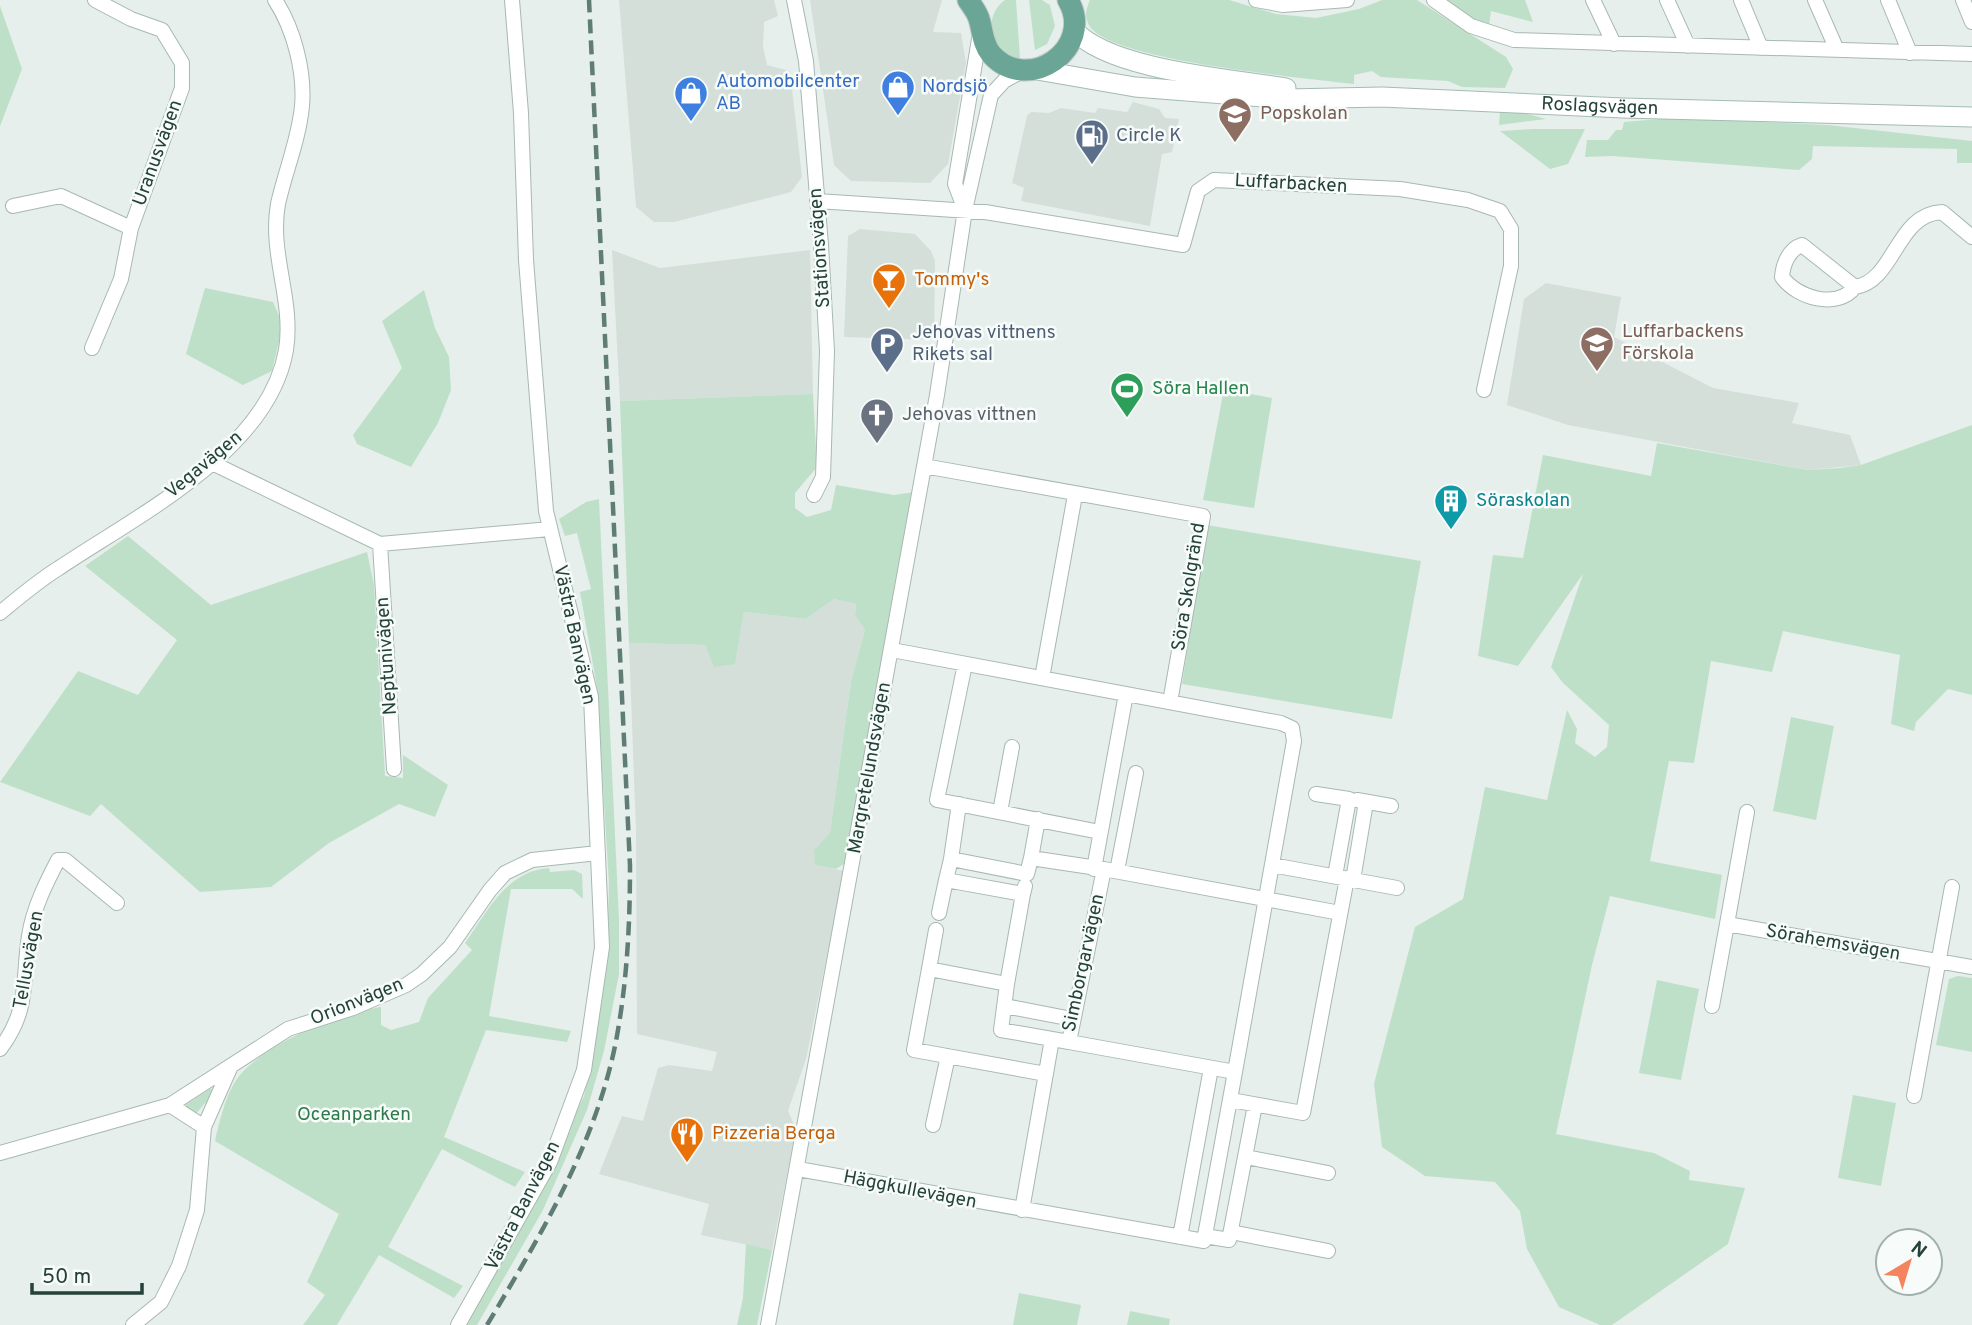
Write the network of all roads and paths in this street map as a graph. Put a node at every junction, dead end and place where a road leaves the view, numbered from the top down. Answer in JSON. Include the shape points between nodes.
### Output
{"nodes":[{"id":1,"x":95,"y":0,"type":"edge"},
{"id":2,"x":275,"y":0,"type":"edge"},
{"id":3,"x":512,"y":0,"type":"edge"},
{"id":4,"x":794,"y":0,"type":"edge"},
{"id":5,"x":1256,"y":0,"type":"edge"},
{"id":6,"x":1347,"y":0,"type":"edge"},
{"id":7,"x":1434,"y":0,"type":"edge"},
{"id":8,"x":1593,"y":0,"type":"edge"},
{"id":9,"x":1667,"y":0,"type":"edge"},
{"id":10,"x":1741,"y":0,"type":"edge"},
{"id":11,"x":1815,"y":0,"type":"edge"},
{"id":12,"x":1888,"y":0,"type":"edge"},
{"id":13,"x":1963,"y":0,"type":"edge"},
{"id":14,"x":1071,"y":2,"type":"edge"},
{"id":15,"x":979,"y":12,"type":"edge"},
{"id":16,"x":1972,"y":22,"type":"edge"},
{"id":17,"x":1073,"y":30,"type":"junction"},
{"id":18,"x":1614,"y":44,"type":"junction"},
{"id":19,"x":1688,"y":46,"type":"junction"},
{"id":20,"x":1761,"y":48,"type":"junction"},
{"id":21,"x":1837,"y":50,"type":"junction"},
{"id":22,"x":1910,"y":53,"type":"junction"},
{"id":23,"x":1972,"y":54,"type":"edge"},
{"id":24,"x":1030,"y":71,"type":"junction"},
{"id":25,"x":1332,"y":96,"type":"junction"},
{"id":26,"x":1867,"y":114,"type":"junction"},
{"id":27,"x":1972,"y":117,"type":"edge"},
{"id":28,"x":1972,"y":125,"type":"edge"},
{"id":29,"x":817,"y":201,"type":"junction"},
{"id":30,"x":13,"y":206,"type":"dead end"},
{"id":31,"x":965,"y":210,"type":"junction"},
{"id":32,"x":131,"y":228,"type":"junction"},
{"id":33,"x":1972,"y":237,"type":"edge"},
{"id":34,"x":1855,"y":287,"type":"junction"},
{"id":35,"x":92,"y":348,"type":"dead end"},
{"id":36,"x":1484,"y":390,"type":"dead end"},
{"id":37,"x":210,"y":462,"type":"junction"},
{"id":38,"x":924,"y":466,"type":"junction"},
{"id":39,"x":814,"y":495,"type":"dead end"},
{"id":40,"x":1075,"y":495,"type":"junction"},
{"id":41,"x":550,"y":529,"type":"junction"},
{"id":42,"x":380,"y":544,"type":"junction"},
{"id":43,"x":0,"y":613,"type":"edge"},
{"id":44,"x":892,"y":650,"type":"junction"},
{"id":45,"x":965,"y":664,"type":"junction"},
{"id":46,"x":1042,"y":678,"type":"junction"},
{"id":47,"x":1126,"y":694,"type":"junction"},
{"id":48,"x":1170,"y":702,"type":"junction"},
{"id":49,"x":1012,"y":747,"type":"dead end"},
{"id":50,"x":394,"y":769,"type":"dead end"},
{"id":51,"x":1136,"y":773,"type":"dead end"},
{"id":52,"x":1316,"y":794,"type":"dead end"},
{"id":53,"x":1349,"y":799,"type":"junction"},
{"id":54,"x":1366,"y":802,"type":"junction"},
{"id":55,"x":959,"y":804,"type":"junction"},
{"id":56,"x":1391,"y":806,"type":"dead end"},
{"id":57,"x":1000,"y":812,"type":"junction"},
{"id":58,"x":1747,"y":812,"type":"dead end"},
{"id":59,"x":1038,"y":819,"type":"junction"},
{"id":60,"x":1100,"y":832,"type":"junction"},
{"id":61,"x":598,"y":853,"type":"junction"},
{"id":62,"x":1031,"y":858,"type":"junction"},
{"id":63,"x":951,"y":859,"type":"junction"},
{"id":64,"x":1272,"y":865,"type":"junction"},
{"id":65,"x":1105,"y":870,"type":"junction"},
{"id":66,"x":1027,"y":874,"type":"junction"},
{"id":67,"x":1345,"y":878,"type":"junction"},
{"id":68,"x":946,"y":880,"type":"junction"},
{"id":69,"x":1952,"y":887,"type":"dead end"},
{"id":70,"x":1397,"y":888,"type":"dead end"},
{"id":71,"x":1023,"y":894,"type":"junction"},
{"id":72,"x":1265,"y":900,"type":"junction"},
{"id":73,"x":117,"y":903,"type":"dead end"},
{"id":74,"x":939,"y":913,"type":"dead end"},
{"id":75,"x":1340,"y":913,"type":"junction"},
{"id":76,"x":1727,"y":924,"type":"junction"},
{"id":77,"x":936,"y":930,"type":"dead end"},
{"id":78,"x":1939,"y":962,"type":"junction"},
{"id":79,"x":1972,"y":967,"type":"edge"},
{"id":80,"x":929,"y":969,"type":"junction"},
{"id":81,"x":1007,"y":985,"type":"junction"},
{"id":82,"x":1005,"y":1006,"type":"junction"},
{"id":83,"x":1712,"y":1006,"type":"dead end"},
{"id":84,"x":1072,"y":1019,"type":"junction"},
{"id":85,"x":1052,"y":1039,"type":"junction"},
{"id":86,"x":1069,"y":1042,"type":"junction"},
{"id":87,"x":0,"y":1049,"type":"edge"},
{"id":88,"x":948,"y":1056,"type":"junction"},
{"id":89,"x":232,"y":1064,"type":"junction"},
{"id":90,"x":1211,"y":1068,"type":"junction"},
{"id":91,"x":1235,"y":1072,"type":"junction"},
{"id":92,"x":1046,"y":1074,"type":"junction"},
{"id":93,"x":1914,"y":1096,"type":"dead end"},
{"id":94,"x":1231,"y":1100,"type":"junction"},
{"id":95,"x":170,"y":1105,"type":"junction"},
{"id":96,"x":1255,"y":1105,"type":"junction"},
{"id":97,"x":933,"y":1125,"type":"dead end"},
{"id":98,"x":204,"y":1127,"type":"junction"},
{"id":99,"x":0,"y":1153,"type":"edge"},
{"id":100,"x":1246,"y":1157,"type":"junction"},
{"id":101,"x":798,"y":1169,"type":"junction"},
{"id":102,"x":1328,"y":1172,"type":"dead end"},
{"id":103,"x":1021,"y":1210,"type":"junction"},
{"id":104,"x":1230,"y":1232,"type":"junction"},
{"id":105,"x":1205,"y":1236,"type":"junction"},
{"id":106,"x":1180,"y":1237,"type":"junction"},
{"id":107,"x":1328,"y":1251,"type":"dead end"},
{"id":108,"x":133,"y":1325,"type":"edge"},
{"id":109,"x":458,"y":1325,"type":"edge"},
{"id":110,"x":768,"y":1325,"type":"edge"}],
"edges":[{"from":1,"to":32,"type":"street","name":"Uranusvägen","via":[[162,30],[182,63],[182,88]]},
{"from":2,"to":37,"type":"street","name":"Vegavägen","via":[[293,42],[302,108],[274,228],[289,311],[286,352],[266,403],[247,429]]},
{"from":3,"to":41,"type":"street","name":"Västra Banvägen","via":[[526,260]]},
{"from":4,"to":29,"type":"street","name":"Stationsvägen","via":[[806,61]]},
{"from":5,"to":6,"type":"street","via":[[1283,5]]},
{"from":7,"to":18,"type":"street","via":[[1471,26],[1514,40]]},
{"from":8,"to":18,"type":"street"},
{"from":9,"to":19,"type":"street"},
{"from":10,"to":20,"type":"street"},
{"from":11,"to":21,"type":"street"},
{"from":12,"to":22,"type":"street"},
{"from":13,"to":16,"type":"street"},
{"from":14,"to":17,"type":"main road"},
{"from":15,"to":24,"type":"main road","name":"Roslagsvägen","via":[[990,53],[1004,65]]},
{"from":15,"to":31,"type":"street","name":"Margretelundsvägen","via":[[955,184]]},
{"from":17,"to":24,"type":"main road","via":[[1069,45],[1055,62]]},
{"from":17,"to":25,"type":"main road","name":"Roslagsvägen","via":[[1100,51],[1128,60]]},
{"from":18,"to":19,"type":"street"},
{"from":19,"to":20,"type":"street"},
{"from":20,"to":21,"type":"street"},
{"from":21,"to":22,"type":"street"},
{"from":22,"to":23,"type":"street"},
{"from":24,"to":25,"type":"main road","name":"Roslagsvägen","via":[[1240,96]]},
{"from":24,"to":31,"type":"street","name":"Margretelundsvägen","via":[[1004,81],[991,95]]},
{"from":25,"to":26,"type":"main road","name":"Roslagsvägen"},
{"from":26,"to":27,"type":"main road","name":"Roslagsvägen"},
{"from":26,"to":28,"type":"main road","name":"Roslagsvägen"},
{"from":29,"to":31,"type":"street","name":"Luffarbacken"},
{"from":29,"to":39,"type":"street","name":"Stationsvägen","via":[[827,406],[823,477]]},
{"from":30,"to":32,"type":"street","via":[[61,196]]},
{"from":31,"to":36,"type":"street","name":"Luffarbacken","via":[[1183,245],[1198,191],[1214,180],[1399,189],[1468,200],[1500,211],[1511,229],[1511,266]]},
{"from":31,"to":38,"type":"street","name":"Margretelundsvägen"},
{"from":32,"to":35,"type":"street","name":"Uranusvägen","via":[[121,279]]},
{"from":33,"to":34,"type":"street","via":[[1942,212],[1931,213],[1910,228],[1870,281]]},
{"from":34,"to":34,"type":"street","via":[[1802,245],[1795,247],[1783,266],[1782,277],[1788,286],[1813,297],[1839,299]]},
{"from":37,"to":42,"type":"street"},
{"from":37,"to":43,"type":"street","name":"Vegavägen"},
{"from":38,"to":40,"type":"street","name":"Söra Skolgränd"},
{"from":38,"to":44,"type":"street","name":"Margretelundsvägen"},
{"from":40,"to":46,"type":"street"},
{"from":40,"to":48,"type":"street","name":"Söra Skolgränd","via":[[1203,516]]},
{"from":41,"to":42,"type":"street"},
{"from":41,"to":61,"type":"street","name":"Västra Banvägen","via":[[591,697]]},
{"from":42,"to":50,"type":"street","name":"Neptunivägen"},
{"from":44,"to":45,"type":"street"},
{"from":44,"to":101,"type":"street","name":"Margretelundsvägen"},
{"from":45,"to":46,"type":"street"},
{"from":45,"to":55,"type":"street","via":[[937,800]]},
{"from":46,"to":47,"type":"street"},
{"from":47,"to":48,"type":"street"},
{"from":47,"to":60,"type":"street","name":"Simborgarvägen"},
{"from":48,"to":64,"type":"street","via":[[1292,728],[1294,741]]},
{"from":49,"to":57,"type":"street"},
{"from":51,"to":65,"type":"street","name":"Simborgarvägen"},
{"from":52,"to":53,"type":"street"},
{"from":53,"to":54,"type":"street"},
{"from":53,"to":67,"type":"street"},
{"from":54,"to":56,"type":"street"},
{"from":54,"to":67,"type":"street"},
{"from":55,"to":57,"type":"street"},
{"from":55,"to":63,"type":"street"},
{"from":57,"to":59,"type":"street"},
{"from":58,"to":76,"type":"street"},
{"from":59,"to":60,"type":"street"},
{"from":59,"to":62,"type":"street"},
{"from":60,"to":65,"type":"street","name":"Simborgarvägen"},
{"from":61,"to":89,"type":"street","name":"Orionvägen","via":[[532,860],[513,868],[490,890],[450,947],[422,974],[353,1008],[288,1029]]},
{"from":61,"to":109,"type":"street","name":"Västra Banvägen","via":[[603,947],[584,1070],[550,1162]]},
{"from":62,"to":65,"type":"street","name":"Simborgarvägen"},
{"from":62,"to":66,"type":"street"},
{"from":63,"to":66,"type":"street"},
{"from":63,"to":68,"type":"street"},
{"from":64,"to":67,"type":"street"},
{"from":64,"to":72,"type":"street"},
{"from":65,"to":72,"type":"street","name":"Simborgarvägen"},
{"from":65,"to":84,"type":"street","name":"Simborgarvägen"},
{"from":66,"to":71,"type":"street"},
{"from":67,"to":70,"type":"street"},
{"from":67,"to":75,"type":"street"},
{"from":68,"to":71,"type":"street"},
{"from":68,"to":74,"type":"street"},
{"from":69,"to":78,"type":"street"},
{"from":71,"to":81,"type":"street"},
{"from":72,"to":75,"type":"street","name":"Simborgarvägen"},
{"from":72,"to":91,"type":"street"},
{"from":73,"to":87,"type":"street","name":"Tellusvägen","via":[[65,860],[58,860],[29,934],[26,988],[17,1023]]},
{"from":75,"to":96,"type":"street","via":[[1303,1113]]},
{"from":76,"to":78,"type":"street","name":"Sörahemsvägen"},
{"from":76,"to":83,"type":"street"},
{"from":77,"to":80,"type":"street"},
{"from":78,"to":79,"type":"street","name":"Sörahemsvägen"},
{"from":78,"to":93,"type":"street"},
{"from":80,"to":81,"type":"street"},
{"from":80,"to":88,"type":"street","via":[[914,1050]]},
{"from":81,"to":82,"type":"street"},
{"from":82,"to":84,"type":"street"},
{"from":82,"to":85,"type":"street","via":[[1001,1030]]},
{"from":84,"to":86,"type":"street","name":"Simborgarvägen"},
{"from":85,"to":86,"type":"street","name":"Simborgarvägen"},
{"from":85,"to":92,"type":"street"},
{"from":86,"to":90,"type":"street"},
{"from":88,"to":92,"type":"street"},
{"from":88,"to":97,"type":"street"},
{"from":89,"to":95,"type":"street","name":"Orionvägen"},
{"from":89,"to":98,"type":"street"},
{"from":90,"to":91,"type":"street"},
{"from":90,"to":106,"type":"street"},
{"from":91,"to":94,"type":"street"},
{"from":92,"to":103,"type":"street"},
{"from":94,"to":96,"type":"street"},
{"from":94,"to":105,"type":"street"},
{"from":95,"to":98,"type":"street"},
{"from":95,"to":99,"type":"street","name":"Orionvägen"},
{"from":96,"to":100,"type":"street"},
{"from":98,"to":108,"type":"street","via":[[197,1210],[179,1266],[161,1302]]},
{"from":100,"to":102,"type":"street"},
{"from":100,"to":104,"type":"street"},
{"from":101,"to":103,"type":"street","name":"Häggkullevägen"},
{"from":101,"to":110,"type":"street","name":"Margretelundsvägen"},
{"from":103,"to":106,"type":"street","name":"Häggkullevägen"},
{"from":104,"to":105,"type":"street","name":"Häggkullevägen","via":[[1229,1240]]},
{"from":104,"to":107,"type":"street","name":"Häggkullevägen"},
{"from":105,"to":106,"type":"street","name":"Häggkullevägen","via":[[1204,1241]]}]}
